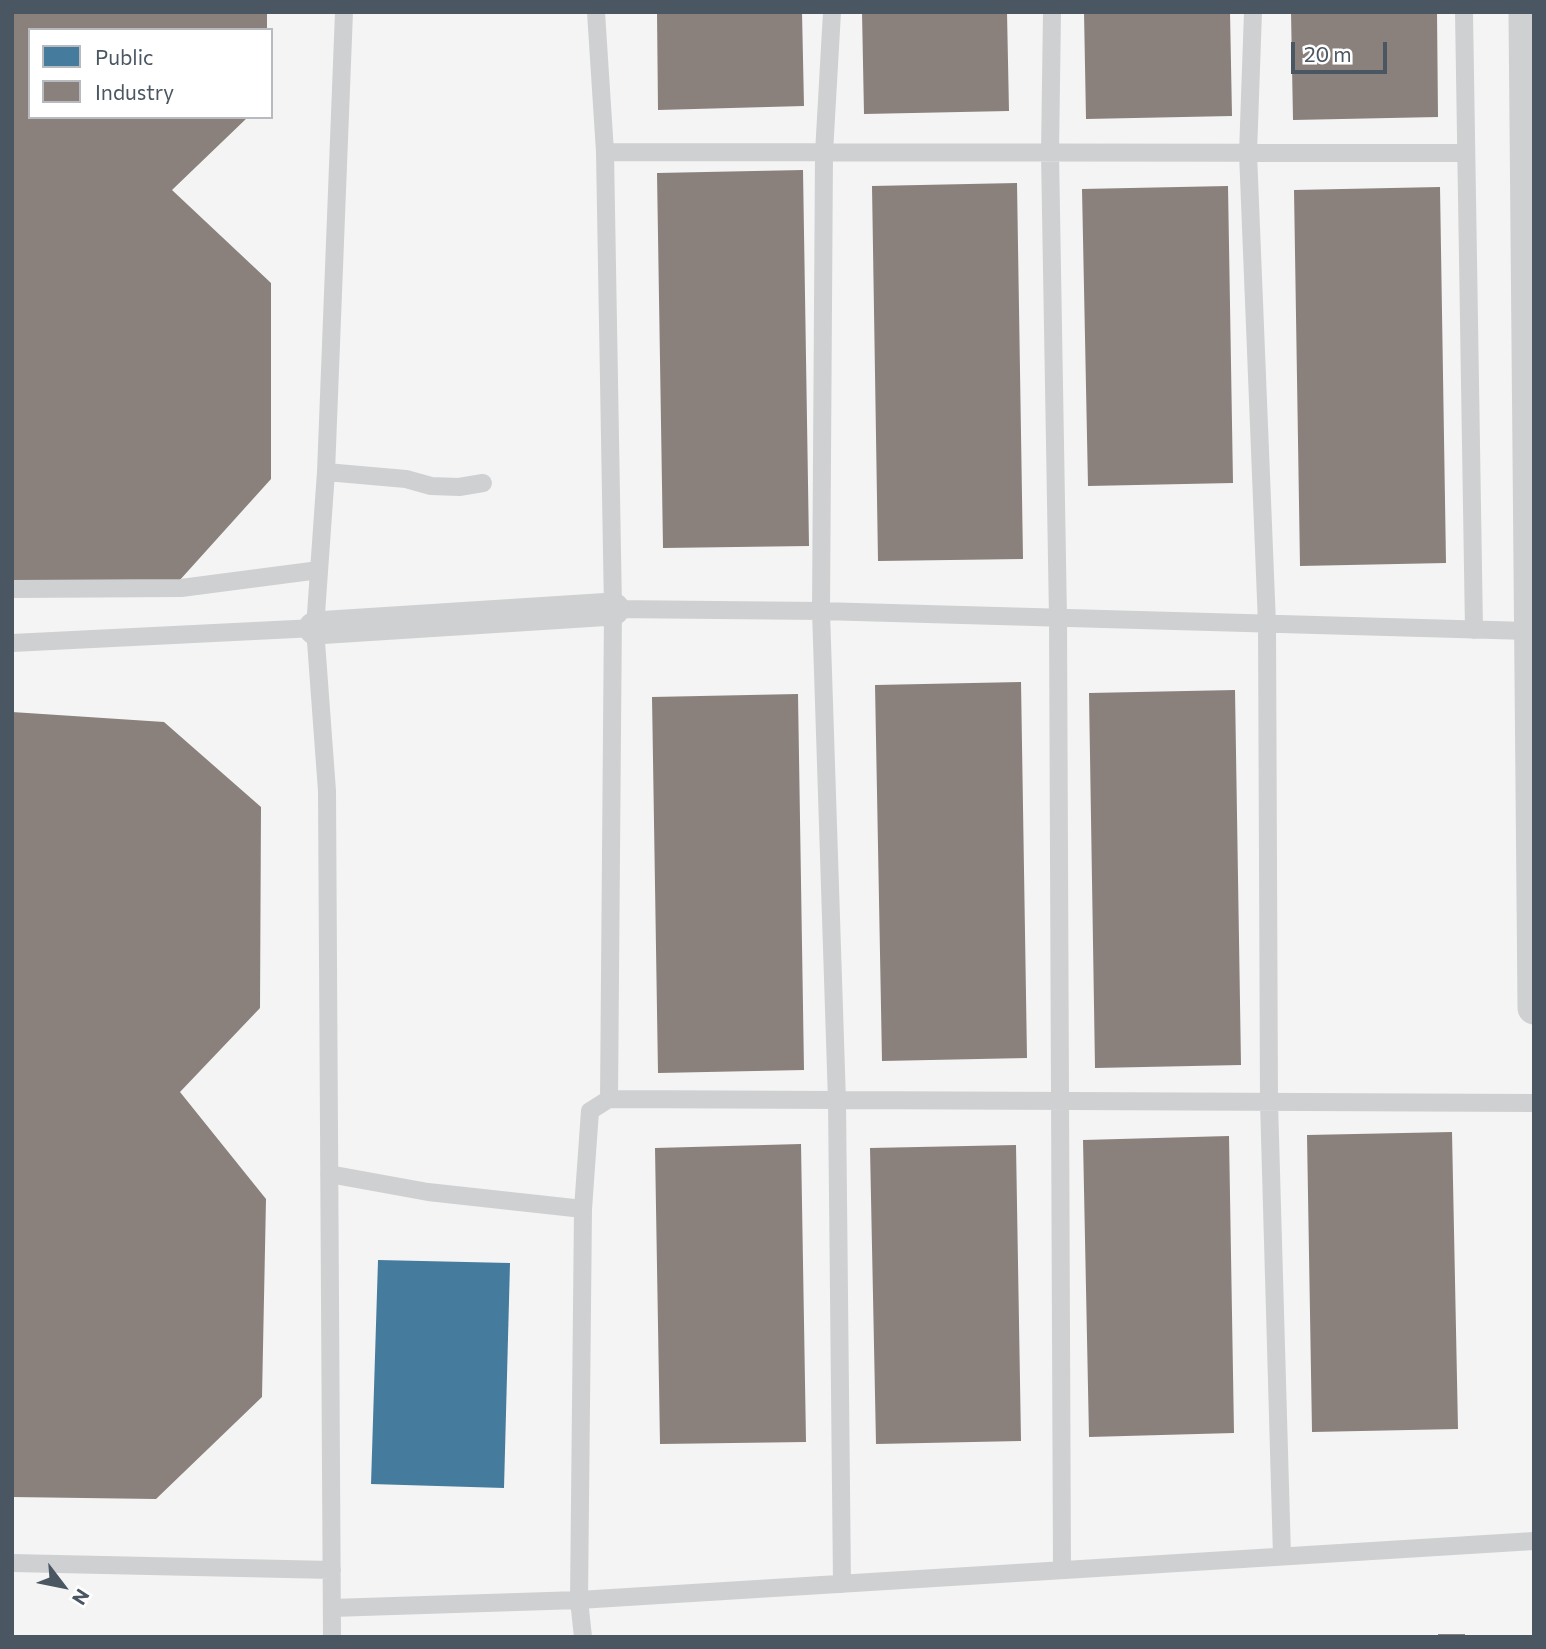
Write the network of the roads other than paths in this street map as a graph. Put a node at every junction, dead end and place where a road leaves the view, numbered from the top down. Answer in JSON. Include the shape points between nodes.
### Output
{"nodes":[{"id":1,"x":344,"y":12,"type":"edge"},
{"id":2,"x":596,"y":12,"type":"edge"},
{"id":3,"x":832,"y":12,"type":"edge"},
{"id":4,"x":1052,"y":12,"type":"edge"},
{"id":5,"x":1253,"y":12,"type":"edge"},
{"id":6,"x":1464,"y":12,"type":"edge"},
{"id":7,"x":1525,"y":12,"type":"edge"},
{"id":8,"x":605,"y":152,"type":"junction"},
{"id":9,"x":824,"y":153,"type":"junction"},
{"id":10,"x":1050,"y":153,"type":"junction"},
{"id":11,"x":1248,"y":153,"type":"junction"},
{"id":12,"x":1466,"y":153,"type":"junction"},
{"id":13,"x":326,"y":472,"type":"junction"},
{"id":14,"x":483,"y":483,"type":"dead end"},
{"id":15,"x":319,"y":570,"type":"junction"},
{"id":16,"x":12,"y":589,"type":"edge"},
{"id":17,"x":613,"y":609,"type":"junction"},
{"id":18,"x":821,"y":611,"type":"junction"},
{"id":19,"x":1058,"y":618,"type":"junction"},
{"id":20,"x":1267,"y":624,"type":"junction"},
{"id":21,"x":314,"y":628,"type":"junction"},
{"id":22,"x":1474,"y":630,"type":"junction"},
{"id":23,"x":1528,"y":631,"type":"junction"},
{"id":24,"x":12,"y":643,"type":"edge"},
{"id":25,"x":1534,"y":1008,"type":"edge"},
{"id":26,"x":610,"y":1099,"type":"junction"},
{"id":27,"x":837,"y":1101,"type":"junction"},
{"id":28,"x":1060,"y":1101,"type":"junction"},
{"id":29,"x":1269,"y":1102,"type":"junction"},
{"id":30,"x":1534,"y":1103,"type":"edge"},
{"id":31,"x":329,"y":1174,"type":"junction"},
{"id":32,"x":583,"y":1209,"type":"junction"},
{"id":33,"x":1534,"y":1541,"type":"edge"},
{"id":34,"x":1282,"y":1556,"type":"junction"},
{"id":35,"x":12,"y":1563,"type":"edge"},
{"id":36,"x":332,"y":1570,"type":"junction"},
{"id":37,"x":1062,"y":1570,"type":"junction"},
{"id":38,"x":842,"y":1584,"type":"junction"},
{"id":39,"x":579,"y":1600,"type":"junction"},
{"id":40,"x":332,"y":1608,"type":"junction"},
{"id":41,"x":332,"y":1637,"type":"edge"},
{"id":42,"x":583,"y":1637,"type":"edge"}],
"edges":[{"from":1,"to":13,"type":"lane"},
{"from":2,"to":8,"type":"lane"},
{"from":3,"to":9,"type":"lane"},
{"from":4,"to":10,"type":"lane"},
{"from":5,"to":11,"type":"lane"},
{"from":6,"to":12,"type":"lane"},
{"from":7,"to":23,"type":"street"},
{"from":8,"to":9,"type":"lane"},
{"from":8,"to":17,"type":"lane"},
{"from":9,"to":10,"type":"lane"},
{"from":9,"to":18,"type":"lane"},
{"from":10,"to":11,"type":"lane"},
{"from":10,"to":19,"type":"lane"},
{"from":11,"to":12,"type":"lane"},
{"from":11,"to":20,"type":"lane"},
{"from":12,"to":22,"type":"lane"},
{"from":13,"to":14,"type":"lane","via":[[406,479],[430,486]]},
{"from":13,"to":15,"type":"lane"},
{"from":15,"to":16,"type":"lane","via":[[181,588]]},
{"from":15,"to":21,"type":"lane"},
{"from":17,"to":18,"type":"lane"},
{"from":17,"to":21,"type":"street"},
{"from":17,"to":26,"type":"lane"},
{"from":18,"to":19,"type":"lane"},
{"from":18,"to":27,"type":"lane"},
{"from":19,"to":20,"type":"lane"},
{"from":19,"to":28,"type":"lane"},
{"from":20,"to":22,"type":"lane"},
{"from":20,"to":29,"type":"lane"},
{"from":21,"to":24,"type":"lane"},
{"from":21,"to":31,"type":"lane","via":[[327,791]]},
{"from":22,"to":23,"type":"lane"},
{"from":23,"to":25,"type":"street"},
{"from":26,"to":27,"type":"lane"},
{"from":26,"to":32,"type":"lane","via":[[590,1111]]},
{"from":27,"to":28,"type":"lane"},
{"from":27,"to":38,"type":"lane"},
{"from":28,"to":29,"type":"lane"},
{"from":28,"to":37,"type":"lane"},
{"from":29,"to":30,"type":"lane"},
{"from":29,"to":34,"type":"lane"},
{"from":31,"to":32,"type":"lane","via":[[428,1192]]},
{"from":31,"to":36,"type":"lane"},
{"from":32,"to":39,"type":"lane"},
{"from":33,"to":34,"type":"lane"},
{"from":34,"to":37,"type":"lane"},
{"from":35,"to":36,"type":"lane"},
{"from":36,"to":40,"type":"lane"},
{"from":37,"to":38,"type":"lane"},
{"from":38,"to":39,"type":"lane"},
{"from":39,"to":40,"type":"lane"},
{"from":39,"to":42,"type":"lane"},
{"from":40,"to":41,"type":"lane"}]}
